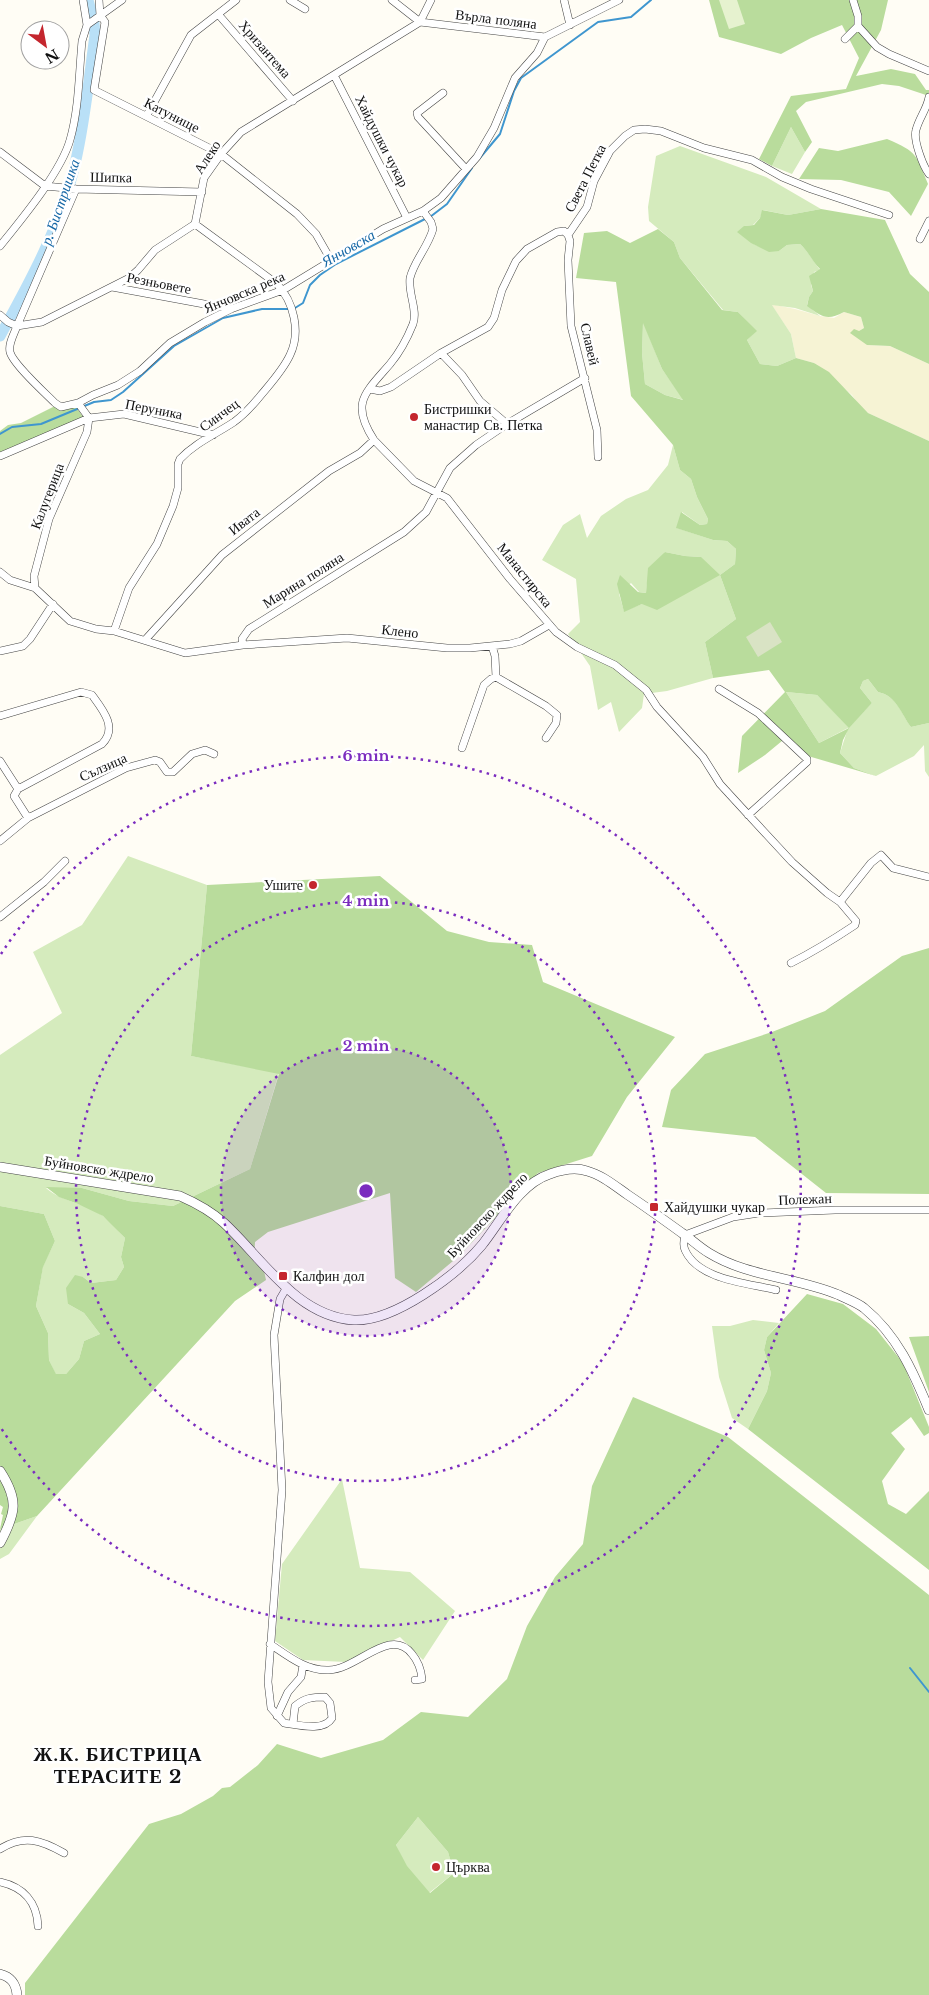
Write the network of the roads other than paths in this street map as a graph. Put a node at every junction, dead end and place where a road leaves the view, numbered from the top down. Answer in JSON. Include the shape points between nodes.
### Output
{"nodes":[{"id":1,"x":83,"y":0,"type":"edge"},
{"id":2,"x":99,"y":0,"type":"edge"},
{"id":3,"x":122,"y":0,"type":"edge"},
{"id":4,"x":236,"y":0,"type":"edge"},
{"id":5,"x":290,"y":0,"type":"edge"},
{"id":6,"x":392,"y":0,"type":"edge"},
{"id":7,"x":431,"y":0,"type":"edge"},
{"id":8,"x":564,"y":0,"type":"edge"},
{"id":9,"x":619,"y":0,"type":"edge"},
{"id":10,"x":853,"y":0,"type":"edge"},
{"id":11,"x":305,"y":9,"type":"dead end"},
{"id":12,"x":218,"y":14,"type":"junction"},
{"id":13,"x":97,"y":17,"type":"junction"},
{"id":14,"x":420,"y":22,"type":"junction"},
{"id":15,"x":87,"y":25,"type":"junction"},
{"id":16,"x":570,"y":25,"type":"junction"},
{"id":17,"x":858,"y":26,"type":"junction"},
{"id":18,"x":545,"y":37,"type":"junction"},
{"id":19,"x":845,"y":39,"type":"dead end"},
{"id":20,"x":929,"y":71,"type":"edge"},
{"id":21,"x":334,"y":75,"type":"junction"},
{"id":22,"x":443,"y":93,"type":"dead end"},
{"id":23,"x":929,"y":97,"type":"edge"},
{"id":24,"x":293,"y":101,"type":"junction"},
{"id":25,"x":147,"y":116,"type":"junction"},
{"id":26,"x":0,"y":152,"type":"edge"},
{"id":27,"x":221,"y":154,"type":"junction"},
{"id":28,"x":466,"y":169,"type":"junction"},
{"id":29,"x":929,"y":174,"type":"edge"},
{"id":30,"x":45,"y":186,"type":"junction"},
{"id":31,"x":75,"y":189,"type":"junction"},
{"id":32,"x":202,"y":192,"type":"junction"},
{"id":33,"x":423,"y":211,"type":"junction"},
{"id":34,"x":888,"y":215,"type":"dead end"},
{"id":35,"x":407,"y":218,"type":"junction"},
{"id":36,"x":929,"y":221,"type":"edge"},
{"id":37,"x":195,"y":224,"type":"junction"},
{"id":38,"x":568,"y":235,"type":"junction"},
{"id":39,"x":920,"y":239,"type":"dead end"},
{"id":40,"x":0,"y":246,"type":"edge"},
{"id":41,"x":332,"y":262,"type":"junction"},
{"id":42,"x":112,"y":287,"type":"junction"},
{"id":43,"x":283,"y":290,"type":"junction"},
{"id":44,"x":231,"y":309,"type":"junction"},
{"id":45,"x":2,"y":318,"type":"edge"},
{"id":46,"x":17,"y":326,"type":"junction"},
{"id":47,"x":441,"y":353,"type":"junction"},
{"id":48,"x":585,"y":378,"type":"junction"},
{"id":49,"x":370,"y":389,"type":"junction"},
{"id":50,"x":80,"y":404,"type":"junction"},
{"id":51,"x":88,"y":417,"type":"junction"},
{"id":52,"x":507,"y":424,"type":"junction"},
{"id":53,"x":213,"y":435,"type":"junction"},
{"id":54,"x":374,"y":440,"type":"junction"},
{"id":55,"x":0,"y":456,"type":"edge"},
{"id":56,"x":598,"y":457,"type":"dead end"},
{"id":57,"x":436,"y":491,"type":"junction"},
{"id":58,"x":0,"y":572,"type":"edge"},
{"id":59,"x":35,"y":588,"type":"junction"},
{"id":60,"x":52,"y":604,"type":"junction"},
{"id":61,"x":549,"y":625,"type":"junction"},
{"id":62,"x":114,"y":631,"type":"junction"},
{"id":63,"x":145,"y":640,"type":"junction"},
{"id":64,"x":243,"y":644,"type":"junction"},
{"id":65,"x":492,"y":646,"type":"junction"},
{"id":66,"x":0,"y":651,"type":"edge"},
{"id":67,"x":496,"y":677,"type":"junction"},
{"id":68,"x":719,"y":690,"type":"dead end"},
{"id":69,"x":0,"y":716,"type":"edge"},
{"id":70,"x":546,"y":738,"type":"dead end"},
{"id":71,"x":462,"y":748,"type":"dead end"},
{"id":72,"x":214,"y":754,"type":"dead end"},
{"id":73,"x":1,"y":763,"type":"edge"},
{"id":74,"x":18,"y":789,"type":"junction"},
{"id":75,"x":748,"y":815,"type":"junction"},
{"id":76,"x":28,"y":818,"type":"junction"},
{"id":77,"x":0,"y":841,"type":"edge"},
{"id":78,"x":66,"y":861,"type":"dead end"},
{"id":79,"x":929,"y":877,"type":"edge"},
{"id":80,"x":840,"y":902,"type":"junction"},
{"id":81,"x":0,"y":917,"type":"edge"},
{"id":82,"x":791,"y":962,"type":"dead end"},
{"id":83,"x":0,"y":1167,"type":"edge"},
{"id":84,"x":929,"y":1210,"type":"edge"},
{"id":85,"x":685,"y":1234,"type":"junction"},
{"id":86,"x":287,"y":1287,"type":"junction"},
{"id":87,"x":776,"y":1290,"type":"dead end"},
{"id":88,"x":929,"y":1410,"type":"edge"},
{"id":89,"x":0,"y":1471,"type":"edge"},
{"id":90,"x":0,"y":1543,"type":"edge"},
{"id":91,"x":270,"y":1644,"type":"junction"},
{"id":92,"x":303,"y":1665,"type":"junction"},
{"id":93,"x":414,"y":1680,"type":"dead end"},
{"id":94,"x":277,"y":1716,"type":"junction"},
{"id":95,"x":293,"y":1724,"type":"junction"},
{"id":96,"x":0,"y":1849,"type":"edge"},
{"id":97,"x":64,"y":1853,"type":"dead end"},
{"id":98,"x":0,"y":1882,"type":"edge"},
{"id":99,"x":38,"y":1926,"type":"dead end"},
{"id":100,"x":0,"y":1974,"type":"edge"},
{"id":101,"x":17,"y":1995,"type":"edge"}],
"edges":[{"from":1,"to":15,"type":"street"},
{"from":2,"to":13,"type":"street"},
{"from":3,"to":13,"type":"street"},
{"from":4,"to":12,"type":"street"},
{"from":5,"to":11,"type":"street"},
{"from":6,"to":14,"type":"street"},
{"from":7,"to":14,"type":"street"},
{"from":8,"to":16,"type":"street"},
{"from":9,"to":16,"type":"street"},
{"from":10,"to":17,"type":"street"},
{"from":12,"to":24,"type":"street","name":"Хризантема"},
{"from":12,"to":25,"type":"street","via":[[191,35]]},
{"from":13,"to":15,"type":"street"},
{"from":13,"to":25,"type":"street","name":"Катунище","via":[[105,22],[94,90]]},
{"from":14,"to":18,"type":"street","name":"Върла поляна"},
{"from":14,"to":21,"type":"street","name":"Алеко"},
{"from":15,"to":30,"type":"street","via":[[82,41],[70,141]]},
{"from":16,"to":18,"type":"street"},
{"from":17,"to":19,"type":"street"},
{"from":17,"to":20,"type":"street","via":[[877,47]]},
{"from":18,"to":28,"type":"street","name":"Янчовска река","via":[[537,53],[515,78],[494,128]]},
{"from":21,"to":24,"type":"street","name":"Алеко"},
{"from":21,"to":35,"type":"street","name":"Хайдушки чукар"},
{"from":22,"to":28,"type":"street","via":[[419,110],[418,117]]},
{"from":23,"to":29,"type":"street","via":[[915,132],[922,164]]},
{"from":24,"to":27,"type":"street","name":"Алеко","via":[[241,132]]},
{"from":25,"to":27,"type":"street","name":"Катунище"},
{"from":26,"to":30,"type":"street"},
{"from":27,"to":32,"type":"street","name":"Алеко","via":[[204,178]]},
{"from":27,"to":41,"type":"street","name":"Катунище","via":[[297,214],[316,234]]},
{"from":28,"to":33,"type":"street","name":"Янчовска река","via":[[441,198]]},
{"from":30,"to":31,"type":"street","name":"Шипка"},
{"from":30,"to":40,"type":"street"},
{"from":31,"to":32,"type":"street","name":"Шипка"},
{"from":31,"to":46,"type":"street"},
{"from":32,"to":37,"type":"street","name":"Алеко"},
{"from":33,"to":35,"type":"street","name":"Янчовска река"},
{"from":33,"to":49,"type":"street","name":"Манастирска","via":[[433,230],[410,279],[413,323],[400,352]]},
{"from":34,"to":38,"type":"street","name":"Света Петка","via":[[811,189],[752,160],[645,128],[634,130],[610,151],[594,181],[587,207]]},
{"from":35,"to":41,"type":"street","name":"Янчовска река","via":[[383,229]]},
{"from":36,"to":39,"type":"street"},
{"from":37,"to":42,"type":"street","via":[[155,250],[129,278]]},
{"from":37,"to":43,"type":"street","name":"Синчец"},
{"from":38,"to":47,"type":"street","name":"Света Петка","via":[[564,231],[556,232],[516,261],[488,327]]},
{"from":38,"to":48,"type":"street","name":"Славей","via":[[571,326]]},
{"from":41,"to":43,"type":"street","name":"Янчовска река"},
{"from":42,"to":44,"type":"street","name":"Резньовете"},
{"from":42,"to":46,"type":"street","via":[[42,322]]},
{"from":43,"to":44,"type":"street","name":"Янчовска река"},
{"from":43,"to":53,"type":"street","name":"Синчец","via":[[294,312],[291,354],[247,411]]},
{"from":44,"to":50,"type":"street","name":"Янчовска река","via":[[170,343],[140,371],[118,385]]},
{"from":45,"to":46,"type":"street"},
{"from":46,"to":50,"type":"street","via":[[10,342],[10,353],[16,362],[61,407]]},
{"from":47,"to":49,"type":"street","name":"Света Петка","via":[[391,387],[380,391]]},
{"from":47,"to":52,"type":"street","via":[[480,400]]},
{"from":48,"to":52,"type":"street","name":"Марина поляна"},
{"from":48,"to":56,"type":"street","name":"Славей","via":[[597,430]]},
{"from":49,"to":54,"type":"street","name":"Манастирска","via":[[363,397],[362,413]]},
{"from":50,"to":51,"type":"street"},
{"from":51,"to":53,"type":"street","name":"Перуника","via":[[124,414]]},
{"from":51,"to":55,"type":"street"},
{"from":51,"to":59,"type":"street","name":"Калугерица","via":[[87,432],[49,519],[34,576]]},
{"from":52,"to":57,"type":"street","name":"Марина поляна","via":[[450,468]]},
{"from":53,"to":62,"type":"street","name":"Синчец","via":[[180,459],[173,506],[157,544],[129,588]]},
{"from":54,"to":57,"type":"street","name":"Манастирска","via":[[414,481]]},
{"from":54,"to":63,"type":"street","name":"Ивата","via":[[222,555]]},
{"from":57,"to":61,"type":"street","name":"Манастирска","via":[[455,507]]},
{"from":57,"to":64,"type":"street","name":"Марина поляна","via":[[426,512],[404,532],[249,629],[242,639]]},
{"from":58,"to":59,"type":"street","via":[[10,580]]},
{"from":59,"to":60,"type":"street"},
{"from":60,"to":62,"type":"street","via":[[70,621]]},
{"from":60,"to":66,"type":"street","via":[[22,646]]},
{"from":61,"to":65,"type":"street","name":"Клено","via":[[520,641]]},
{"from":61,"to":75,"type":"street","name":"Манастирска","via":[[562,638],[615,665],[646,690]]},
{"from":62,"to":63,"type":"street"},
{"from":63,"to":64,"type":"street","via":[[185,653]]},
{"from":64,"to":65,"type":"street","name":"Клено","via":[[347,638],[447,648]]},
{"from":65,"to":67,"type":"street"},
{"from":67,"to":70,"type":"street","via":[[557,715],[558,720]]},
{"from":67,"to":71,"type":"street","via":[[484,685]]},
{"from":68,"to":75,"type":"street","via":[[758,713],[807,762]]},
{"from":69,"to":74,"type":"street","via":[[81,692],[92,695],[110,727],[109,737],[102,744]]},
{"from":72,"to":76,"type":"street","name":"Сълзица","via":[[205,750],[192,754],[173,772],[167,772],[155,760],[126,768]]},
{"from":73,"to":74,"type":"street"},
{"from":74,"to":76,"type":"street","via":[[14,796]]},
{"from":75,"to":80,"type":"street","name":"Манастирска","via":[[792,862]]},
{"from":76,"to":77,"type":"street","name":"Сълзица"},
{"from":78,"to":81,"type":"street"},
{"from":79,"to":80,"type":"street","via":[[893,868],[880,855]]},
{"from":80,"to":82,"type":"street","name":"Манастирска","via":[[856,921],[855,925]]},
{"from":83,"to":86,"type":"street","name":"Буйновско ждрело","via":[[180,1196],[203,1206],[224,1223]]},
{"from":84,"to":85,"type":"street","name":"Полежан","via":[[759,1213],[732,1217]]},
{"from":85,"to":86,"type":"street","name":"Буйновско ждрело","via":[[600,1177],[571,1169],[552,1173],[534,1182],[466,1261],[393,1312],[374,1319],[353,1320],[330,1315],[308,1304]]},
{"from":85,"to":87,"type":"street","via":[[684,1249],[702,1270]]},
{"from":85,"to":88,"type":"street","name":"Буйновско ждрело","via":[[722,1260],[772,1277],[821,1288],[862,1306],[896,1341]]},
{"from":86,"to":91,"type":"street","via":[[280,1299],[274,1335],[282,1490]]},
{"from":89,"to":90,"type":"street","via":[[14,1500],[10,1521]]},
{"from":91,"to":92,"type":"street"},
{"from":91,"to":94,"type":"street","via":[[268,1682],[271,1708]]},
{"from":92,"to":93,"type":"street","via":[[338,1669],[394,1643],[403,1646],[416,1660],[422,1679]]},
{"from":92,"to":94,"type":"street","via":[[301,1677],[288,1692]]},
{"from":94,"to":95,"type":"street","via":[[284,1723]]},
{"from":95,"to":95,"type":"street","via":[[295,1706],[303,1699],[325,1697],[330,1702],[332,1718],[326,1725]]},
{"from":96,"to":97,"type":"street","via":[[21,1840],[34,1840]]},
{"from":98,"to":99,"type":"street","via":[[22,1891],[32,1903]]},
{"from":100,"to":101,"type":"street","via":[[16,1984]]}]}
